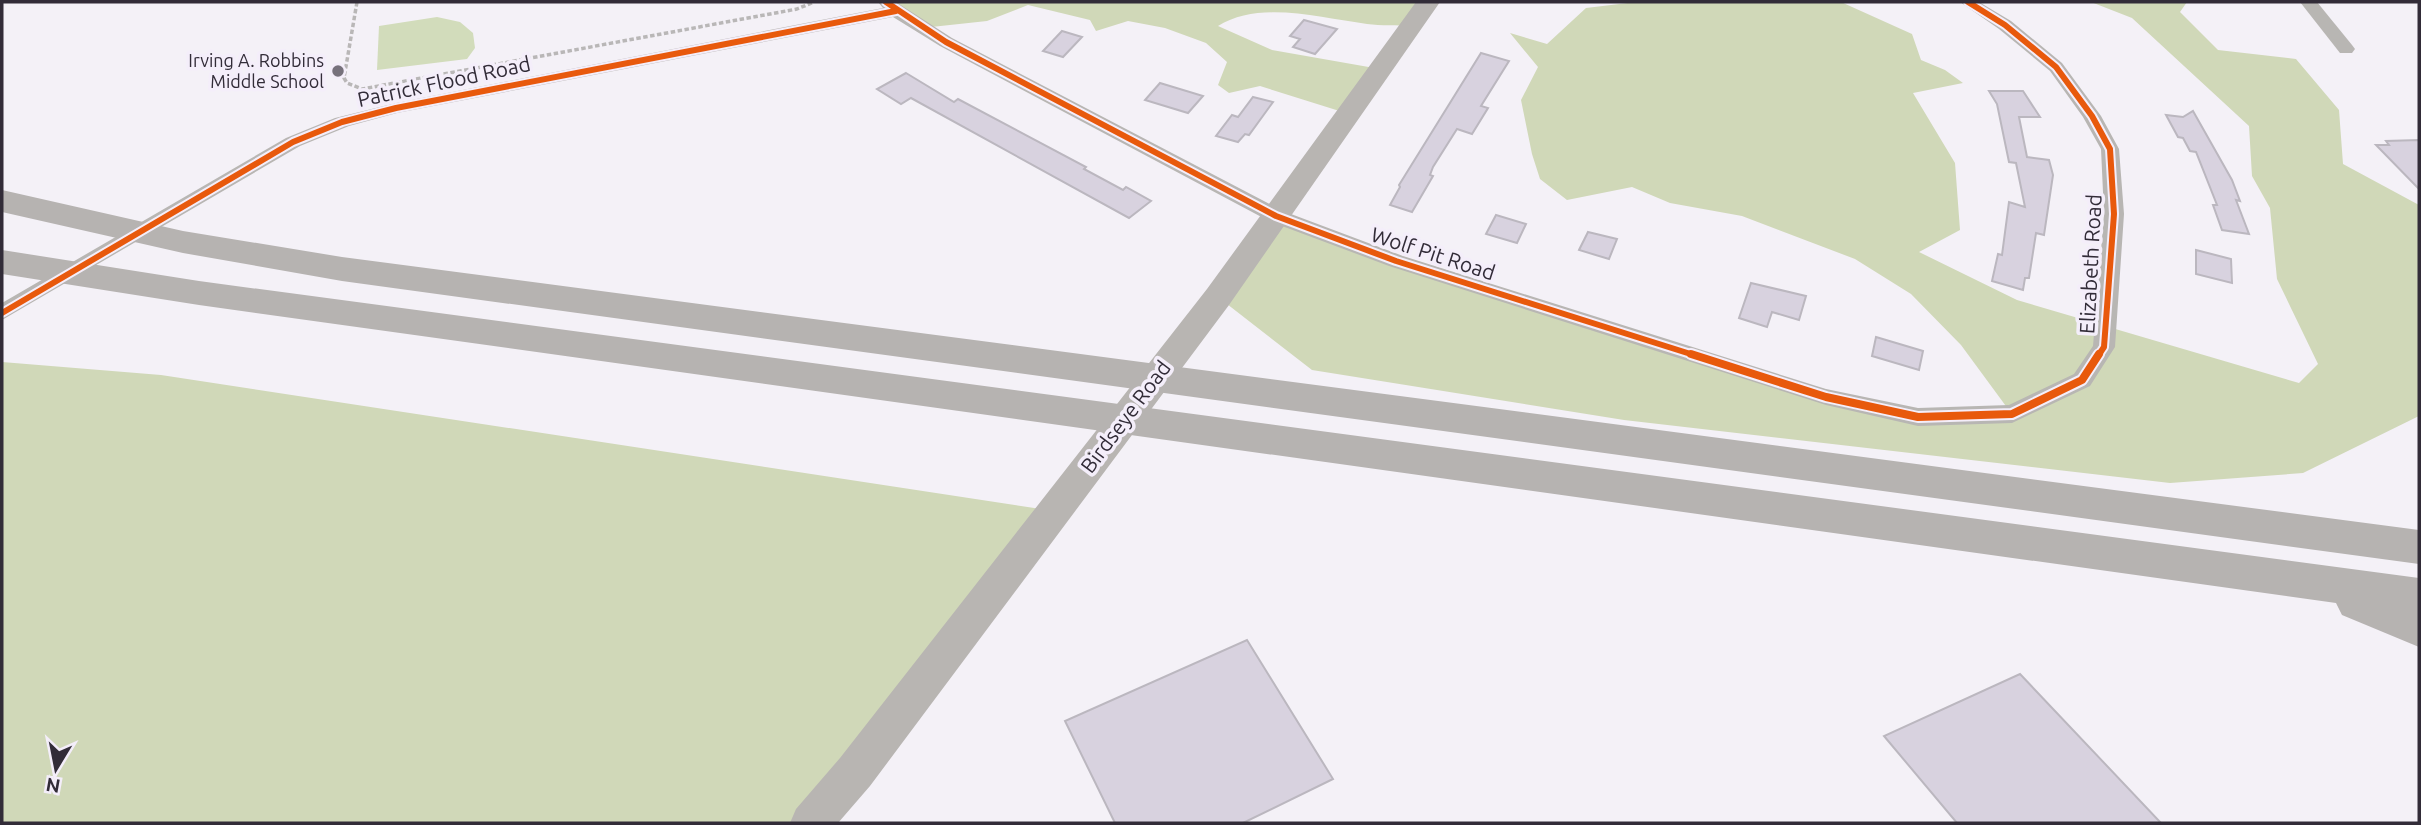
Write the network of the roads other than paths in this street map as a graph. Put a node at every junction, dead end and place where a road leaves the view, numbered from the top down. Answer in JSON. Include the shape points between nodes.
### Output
{"nodes":[{"id":1,"x":1428,"y":2,"type":"edge"},
{"id":2,"x":1968,"y":2,"type":"edge"},
{"id":3,"x":2308,"y":2,"type":"edge"},
{"id":4,"x":891,"y":7,"type":"edge"},
{"id":5,"x":2346,"y":49,"type":"dead end"},
{"id":6,"x":2,"y":201,"type":"edge"},
{"id":7,"x":1276,"y":216,"type":"junction"},
{"id":8,"x":11,"y":263,"type":"edge"},
{"id":9,"x":2,"y":313,"type":"edge"},
{"id":10,"x":2012,"y":414,"type":"joint"},
{"id":11,"x":2419,"y":547,"type":"edge"},
{"id":12,"x":2272,"y":576,"type":"junction"},
{"id":13,"x":2419,"y":596,"type":"edge"},
{"id":14,"x":2419,"y":628,"type":"edge"},
{"id":15,"x":811,"y":823,"type":"edge"}],
"edges":[{"from":1,"to":7,"type":"main road","name":"Birdseye Road"},
{"from":2,"to":10,"type":"street","name":"Elizabeth Road","via":[[2056,67],[2110,149],[2114,214],[2104,347],[2082,380]]},
{"from":3,"to":5,"type":"street"},
{"from":4,"to":7,"type":"street","name":"Wolf Pit Road","via":[[1029,88]]},
{"from":4,"to":9,"type":"street","name":"Patrick Flood Road","via":[[342,122],[269,155]]},
{"from":6,"to":11,"type":"highway","via":[[183,242],[342,269]]},
{"from":7,"to":10,"type":"street","name":"Wolf Pit Road","via":[[1396,261],[1826,397],[1918,417]]},
{"from":7,"to":15,"type":"main road","name":"Birdseye Road","via":[[855,772]]},
{"from":8,"to":12,"type":"highway"},
{"from":12,"to":13,"type":"highway"},
{"from":12,"to":14,"type":"highway","via":[[2366,605]]}]}
